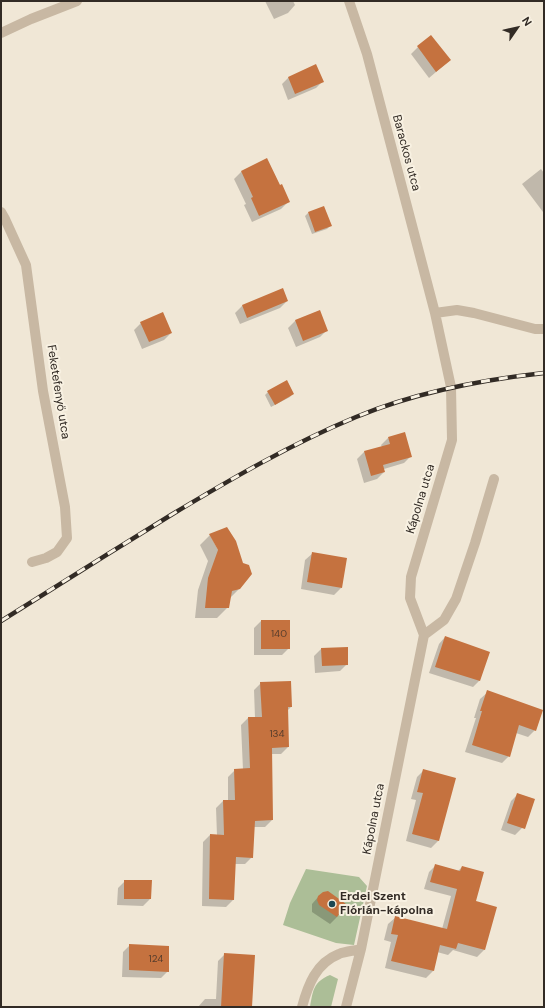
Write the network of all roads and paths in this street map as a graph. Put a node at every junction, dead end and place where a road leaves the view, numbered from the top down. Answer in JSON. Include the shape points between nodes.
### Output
{"nodes":[{"id":1,"x":77,"y":1,"type":"edge"},
{"id":2,"x":349,"y":1,"type":"edge"},
{"id":3,"x":1,"y":33,"type":"edge"},
{"id":4,"x":1,"y":212,"type":"edge"},
{"id":5,"x":435,"y":313,"type":"junction"},
{"id":6,"x":544,"y":328,"type":"edge"},
{"id":7,"x":452,"y":440,"type":"joint"},
{"id":8,"x":494,"y":479,"type":"dead end"},
{"id":9,"x":32,"y":562,"type":"dead end"},
{"id":10,"x":424,"y":635,"type":"junction"},
{"id":11,"x":361,"y":949,"type":"junction"},
{"id":12,"x":302,"y":1007,"type":"edge"},
{"id":13,"x":346,"y":1007,"type":"edge"}],
"edges":[{"from":1,"to":3,"type":"street"},
{"from":2,"to":5,"type":"street","name":"Barackos utca","via":[[367,54]]},
{"from":4,"to":9,"type":"street","name":"Feketefenyő utca","via":[[26,265],[43,391],[65,507],[67,538],[57,552]]},
{"from":5,"to":6,"type":"street","via":[[457,310],[535,329]]},
{"from":5,"to":7,"type":"street","name":"Barackos utca","via":[[451,387]]},
{"from":7,"to":10,"type":"street","name":"Kápolna utca","via":[[411,577],[410,598]]},
{"from":8,"to":10,"type":"street","via":[[456,599],[444,620]]},
{"from":10,"to":11,"type":"street","name":"Kápolna utca"},
{"from":11,"to":12,"type":"street","via":[[338,954],[320,966],[308,987]]},
{"from":11,"to":13,"type":"street","name":"Kápolna utca"}]}
